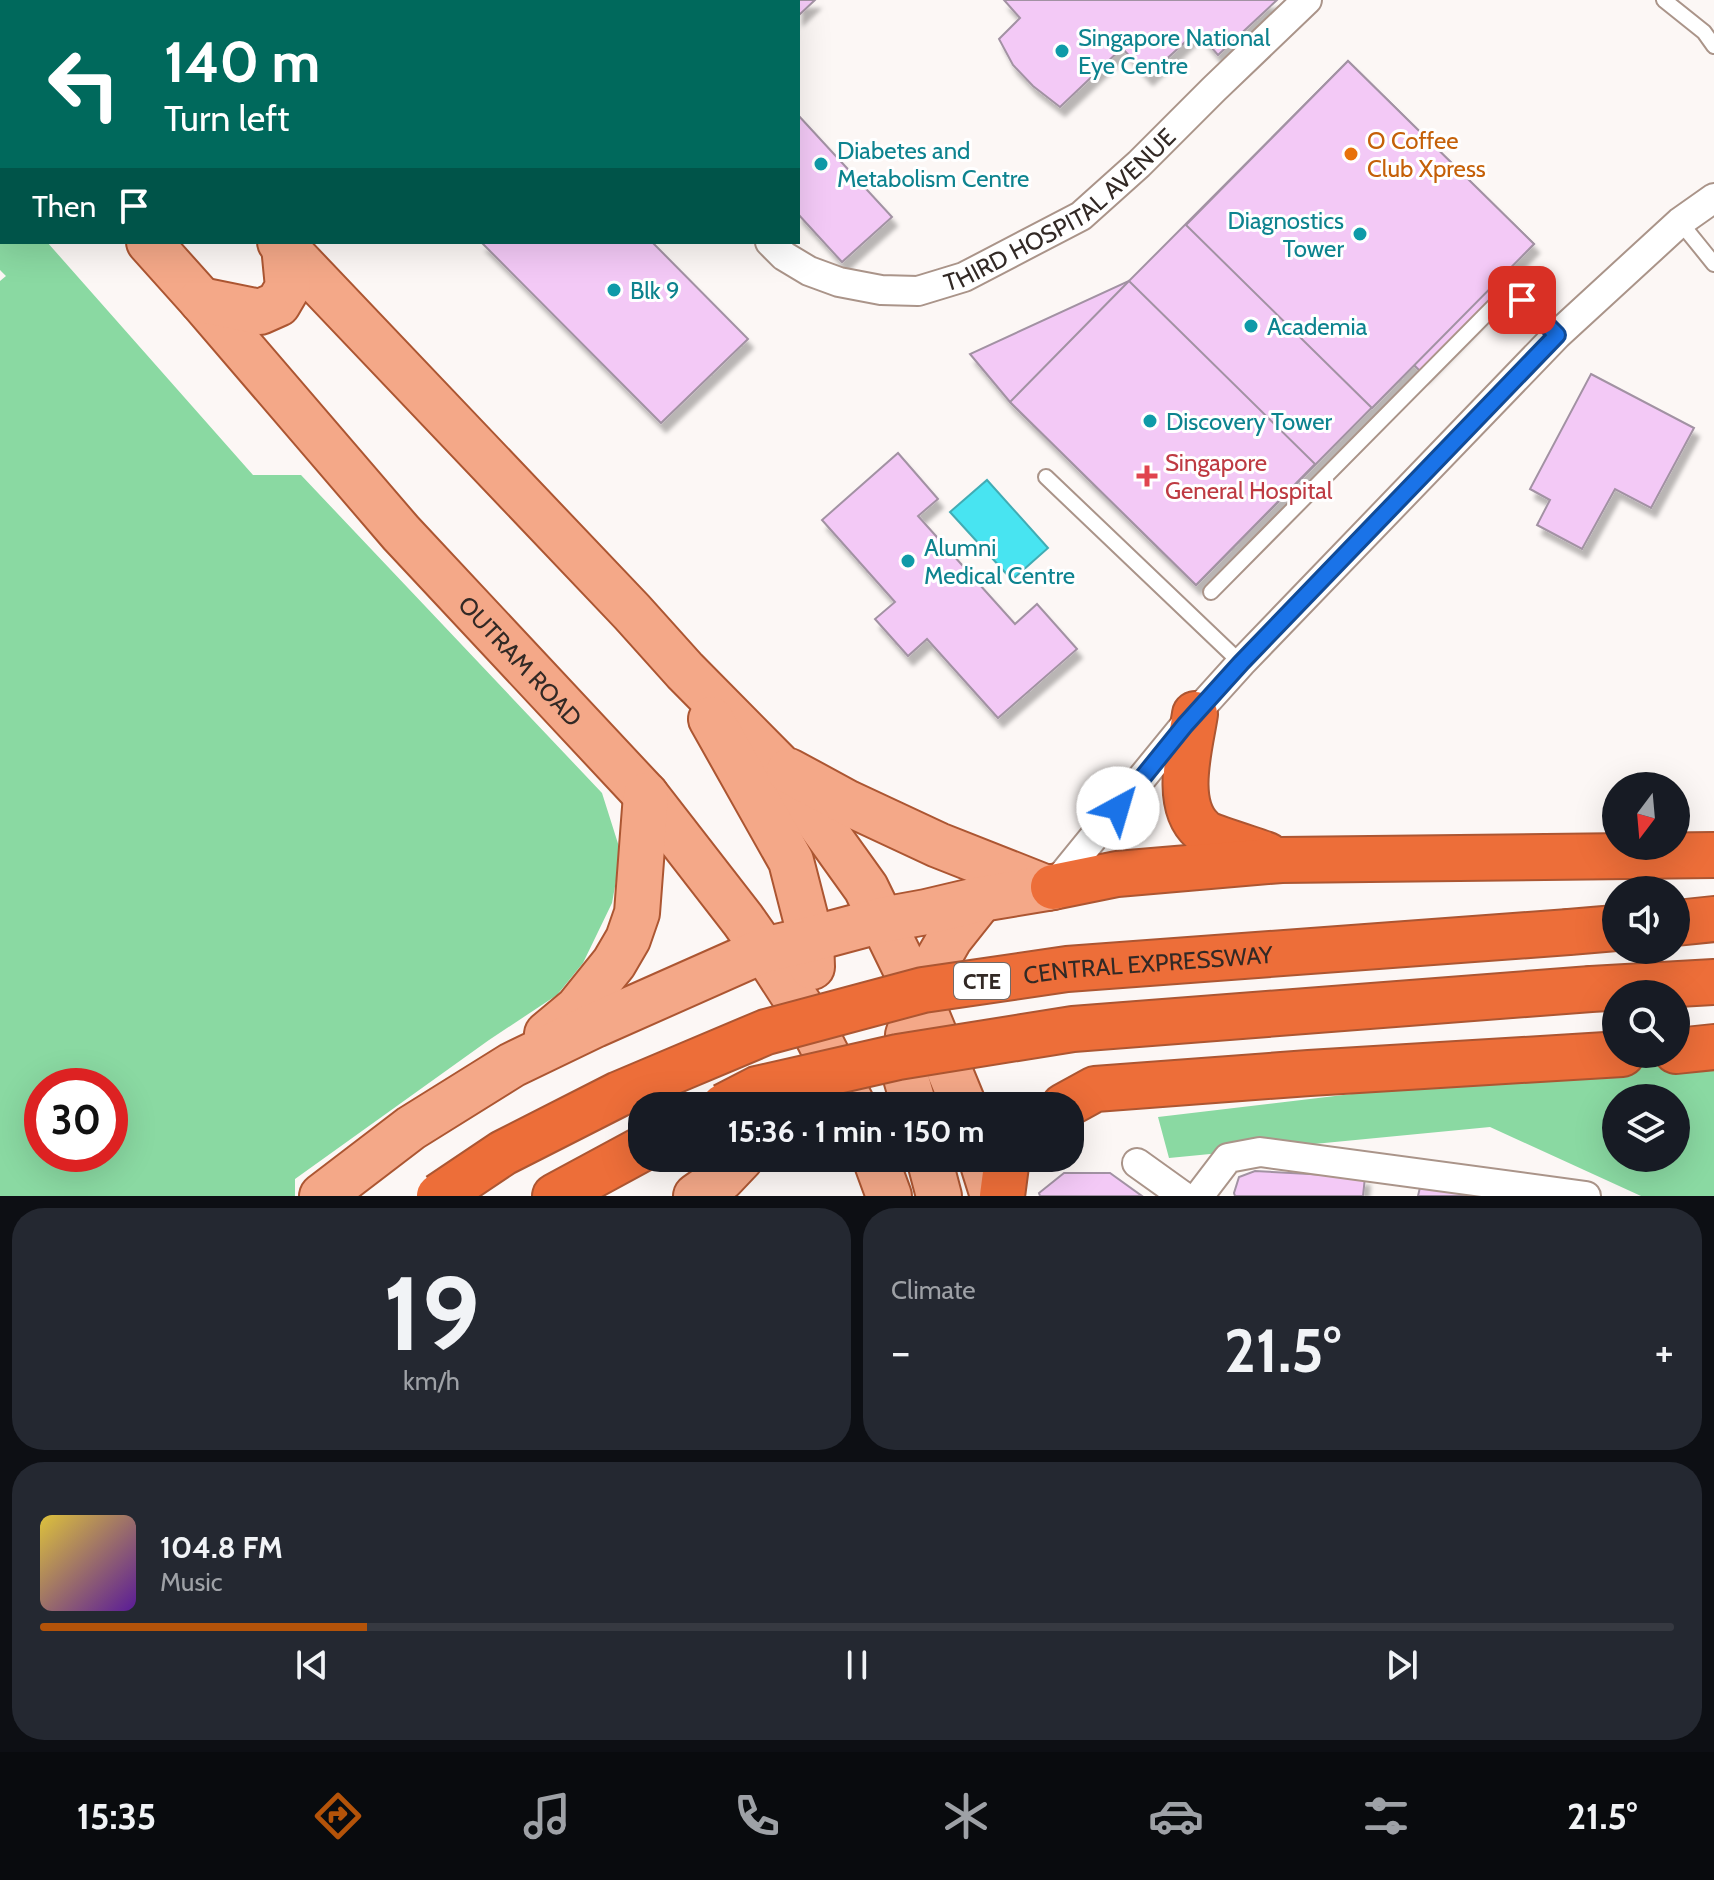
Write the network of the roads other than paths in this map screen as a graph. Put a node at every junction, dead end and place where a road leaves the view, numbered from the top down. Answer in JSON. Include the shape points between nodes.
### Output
{"nodes":[{"id":1,"x":1307,"y":0,"type":"edge"},
{"id":2,"x":1664,"y":0,"type":"edge"},
{"id":3,"x":1714,"y":46,"type":"edge"},
{"id":4,"x":1714,"y":198,"type":"edge"},
{"id":5,"x":1680,"y":222,"type":"junction"},
{"id":6,"x":151,"y":244,"type":"edge"},
{"id":7,"x":772,"y":244,"type":"edge"},
{"id":8,"x":1712,"y":256,"type":"edge"},
{"id":9,"x":303,"y":260,"type":"edge"},
{"id":10,"x":201,"y":300,"type":"junction"},
{"id":11,"x":1557,"y":335,"type":"junction"},
{"id":12,"x":1046,"y":477,"type":"dead end"},
{"id":13,"x":1211,"y":592,"type":"dead end"},
{"id":14,"x":1241,"y":663,"type":"junction"},
{"id":15,"x":685,"y":671,"type":"junction"},
{"id":16,"x":1195,"y":714,"type":"junction"},
{"id":17,"x":777,"y":764,"type":"junction"},
{"id":18,"x":646,"y":795,"type":"junction"},
{"id":19,"x":1714,"y":855,"type":"edge"},
{"id":20,"x":1281,"y":860,"type":"junction"},
{"id":21,"x":1051,"y":888,"type":"junction"},
{"id":22,"x":981,"y":899,"type":"junction"},
{"id":23,"x":1714,"y":919,"type":"edge"},
{"id":24,"x":882,"y":920,"type":"junction"},
{"id":25,"x":1690,"y":922,"type":"edge"},
{"id":26,"x":1602,"y":929,"type":"edge"},
{"id":27,"x":811,"y":939,"type":"junction"},
{"id":28,"x":764,"y":950,"type":"junction"},
{"id":29,"x":1714,"y":982,"type":"edge"},
{"id":30,"x":920,"y":999,"type":"junction"},
{"id":31,"x":808,"y":1018,"type":"junction"},
{"id":32,"x":1714,"y":1047,"type":"edge"},
{"id":33,"x":1690,"y":1050,"type":"edge"},
{"id":34,"x":1602,"y":1055,"type":"edge"},
{"id":35,"x":512,"y":1065,"type":"junction"},
{"id":36,"x":751,"y":1092,"type":"edge"},
{"id":37,"x":781,"y":1092,"type":"edge"},
{"id":38,"x":846,"y":1092,"type":"edge"},
{"id":39,"x":910,"y":1092,"type":"edge"},
{"id":40,"x":958,"y":1092,"type":"edge"},
{"id":41,"x":1084,"y":1095,"type":"edge"},
{"id":42,"x":628,"y":1157,"type":"edge"},
{"id":43,"x":1137,"y":1163,"type":"dead end"},
{"id":44,"x":728,"y":1172,"type":"edge"},
{"id":45,"x":880,"y":1172,"type":"edge"},
{"id":46,"x":933,"y":1172,"type":"edge"},
{"id":47,"x":985,"y":1172,"type":"edge"},
{"id":48,"x":1005,"y":1172,"type":"edge"},
{"id":49,"x":322,"y":1196,"type":"edge"},
{"id":50,"x":439,"y":1196,"type":"edge"},
{"id":51,"x":555,"y":1196,"type":"edge"},
{"id":52,"x":696,"y":1196,"type":"edge"},
{"id":53,"x":889,"y":1196,"type":"edge"},
{"id":54,"x":939,"y":1196,"type":"edge"},
{"id":55,"x":993,"y":1196,"type":"edge"},
{"id":56,"x":1002,"y":1196,"type":"edge"},
{"id":57,"x":1183,"y":1196,"type":"edge"},
{"id":58,"x":1199,"y":1196,"type":"edge"},
{"id":59,"x":1586,"y":1196,"type":"edge"}],
"edges":[{"from":1,"to":7,"type":"street","name":"THIRD HOSPITAL AVENUE","via":[[1081,216],[964,277],[918,291],[881,290],[809,271]]},
{"from":2,"to":3,"type":"lane"},
{"from":4,"to":5,"type":"street"},
{"from":5,"to":8,"type":"lane"},
{"from":5,"to":11,"type":"street"},
{"from":6,"to":10,"type":"main road","name":"OUTRAM ROAD"},
{"from":9,"to":10,"type":"main road","via":[[278,304],[260,312]]},
{"from":9,"to":15,"type":"main road"},
{"from":10,"to":18,"type":"main road","name":"OUTRAM ROAD","via":[[401,533]]},
{"from":11,"to":13,"type":"lane","via":[[1511,289]]},
{"from":11,"to":14,"type":"street"},
{"from":12,"to":14,"type":"lane"},
{"from":14,"to":16,"type":"street"},
{"from":15,"to":17,"type":"main road"},
{"from":15,"to":27,"type":"main road","via":[[791,861]]},
{"from":16,"to":20,"type":"highway","via":[[1185,785],[1190,814],[1203,832]]},
{"from":16,"to":21,"type":"street"},
{"from":17,"to":21,"type":"main road","via":[[925,839]]},
{"from":17,"to":24,"type":"main road","via":[[866,888]]},
{"from":18,"to":28,"type":"main road","name":"OUTRAM ROAD"},
{"from":18,"to":35,"type":"main road","via":[[637,913],[628,939],[577,1009]]},
{"from":19,"to":20,"type":"highway"},
{"from":20,"to":21,"type":"highway","via":[[1117,874]]},
{"from":21,"to":22,"type":"main road"},
{"from":22,"to":24,"type":"main road"},
{"from":22,"to":30,"type":"main road","via":[[950,938]]},
{"from":23,"to":25,"type":"highway"},
{"from":24,"to":27,"type":"main road"},
{"from":24,"to":30,"type":"main road"},
{"from":26,"to":50,"type":"highway","name":"CENTRAL EXPRESSWAY","number":"CTE","bridge":true,"via":[[1067,969],[923,990],[766,1032],[619,1094],[503,1153]]},
{"from":27,"to":28,"type":"main road"},
{"from":27,"to":31,"type":"main road","via":[[813,992]]},
{"from":28,"to":31,"type":"main road","name":"OUTRAM ROAD"},
{"from":28,"to":35,"type":"main road"},
{"from":29,"to":36,"type":"highway","bridge":true,"via":[[1073,1029],[898,1057]]},
{"from":30,"to":39,"type":"main road","via":[[908,1035]]},
{"from":30,"to":40,"type":"main road"},
{"from":31,"to":37,"type":"main road"},
{"from":31,"to":38,"type":"main road","name":"OUTRAM ROAD"},
{"from":32,"to":33,"type":"highway"},
{"from":34,"to":41,"type":"highway","via":[[1095,1089]]},
{"from":35,"to":49,"type":"main road","via":[[411,1128]]},
{"from":42,"to":51,"type":"highway"},
{"from":43,"to":57,"type":"street"},
{"from":44,"to":52,"type":"main road"},
{"from":45,"to":53,"type":"main road"},
{"from":46,"to":54,"type":"main road"},
{"from":47,"to":55,"type":"main road"},
{"from":48,"to":56,"type":"highway"},
{"from":58,"to":59,"type":"street","via":[[1228,1158],[1260,1152]]}]}
